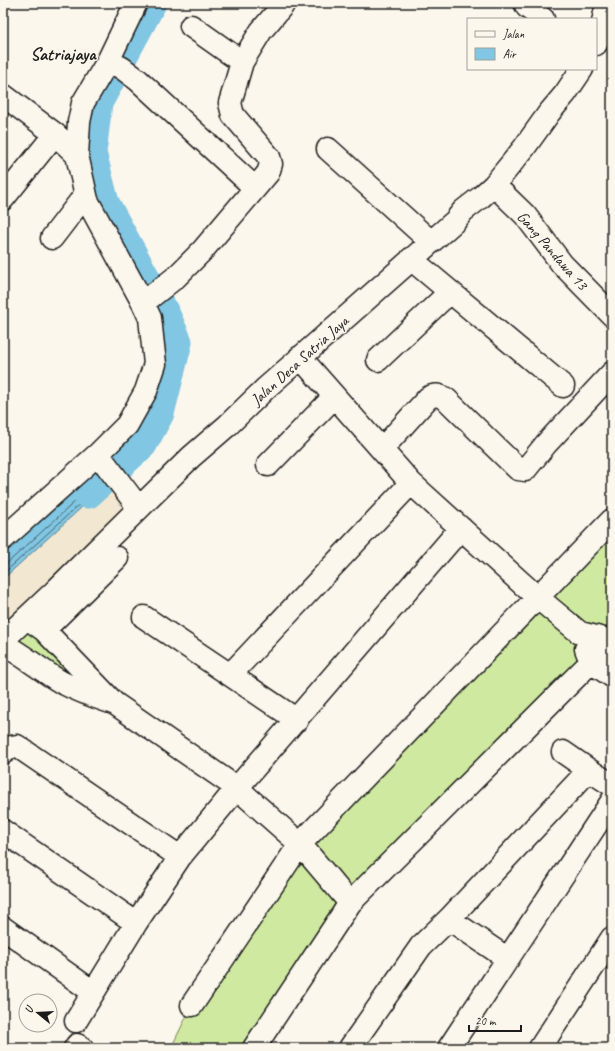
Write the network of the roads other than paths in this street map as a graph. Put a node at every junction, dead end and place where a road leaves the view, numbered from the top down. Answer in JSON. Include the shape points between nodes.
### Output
{"nodes":[{"id":1,"x":136,"y":3,"type":"edge"},
{"id":2,"x":283,"y":3,"type":"edge"},
{"id":3,"x":525,"y":3,"type":"edge"},
{"id":4,"x":607,"y":3,"type":"edge"},
{"id":5,"x":542,"y":18,"type":"edge"},
{"id":6,"x":191,"y":26,"type":"dead end"},
{"id":7,"x":597,"y":42,"type":"edge"},
{"id":8,"x":108,"y":61,"type":"junction"},
{"id":9,"x":242,"y":62,"type":"junction"},
{"id":10,"x":581,"y":70,"type":"edge"},
{"id":11,"x":3,"y":95,"type":"edge"},
{"id":12,"x":55,"y":134,"type":"junction"},
{"id":13,"x":328,"y":149,"type":"dead end"},
{"id":14,"x":77,"y":155,"type":"junction"},
{"id":15,"x":494,"y":185,"type":"junction"},
{"id":16,"x":255,"y":188,"type":"junction"},
{"id":17,"x":85,"y":195,"type":"junction"},
{"id":18,"x":3,"y":199,"type":"edge"},
{"id":19,"x":52,"y":238,"type":"dead end"},
{"id":20,"x":430,"y":241,"type":"junction"},
{"id":21,"x":411,"y":259,"type":"junction"},
{"id":22,"x":450,"y":292,"type":"junction"},
{"id":23,"x":143,"y":303,"type":"junction"},
{"id":24,"x":612,"y":314,"type":"edge"},
{"id":25,"x":300,"y":358,"type":"junction"},
{"id":26,"x":378,"y":360,"type":"dead end"},
{"id":27,"x":612,"y":373,"type":"edge"},
{"id":28,"x":563,"y":386,"type":"dead end"},
{"id":29,"x":334,"y":397,"type":"junction"},
{"id":30,"x":382,"y":449,"type":"junction"},
{"id":31,"x":98,"y":454,"type":"junction"},
{"id":32,"x":268,"y":465,"type":"dead end"},
{"id":33,"x":411,"y":483,"type":"junction"},
{"id":34,"x":138,"y":506,"type":"junction"},
{"id":35,"x":612,"y":520,"type":"edge"},
{"id":36,"x":461,"y":528,"type":"junction"},
{"id":37,"x":3,"y":539,"type":"edge"},
{"id":38,"x":117,"y":558,"type":"dead end"},
{"id":39,"x":538,"y":598,"type":"junction"},
{"id":40,"x":144,"y":617,"type":"dead end"},
{"id":41,"x":36,"y":624,"type":"junction"},
{"id":42,"x":580,"y":633,"type":"junction"},
{"id":43,"x":612,"y":641,"type":"edge"},
{"id":44,"x":4,"y":646,"type":"edge"},
{"id":45,"x":591,"y":662,"type":"junction"},
{"id":46,"x":230,"y":675,"type":"junction"},
{"id":47,"x":612,"y":676,"type":"edge"},
{"id":48,"x":114,"y":703,"type":"junction"},
{"id":49,"x":297,"y":720,"type":"junction"},
{"id":50,"x":562,"y":752,"type":"dead end"},
{"id":51,"x":3,"y":753,"type":"edge"},
{"id":52,"x":589,"y":770,"type":"junction"},
{"id":53,"x":612,"y":785,"type":"edge"},
{"id":54,"x":238,"y":788,"type":"junction"},
{"id":55,"x":612,"y":802,"type":"edge"},
{"id":56,"x":3,"y":831,"type":"edge"},
{"id":57,"x":300,"y":844,"type":"junction"},
{"id":58,"x":180,"y":857,"type":"junction"},
{"id":59,"x":350,"y":903,"type":"junction"},
{"id":60,"x":449,"y":919,"type":"junction"},
{"id":61,"x":136,"y":923,"type":"junction"},
{"id":62,"x":3,"y":928,"type":"edge"},
{"id":63,"x":612,"y":938,"type":"edge"},
{"id":64,"x":508,"y":959,"type":"junction"},
{"id":65,"x":93,"y":992,"type":"junction"},
{"id":66,"x":192,"y":1005,"type":"dead end"},
{"id":67,"x":76,"y":1021,"type":"dead end"},
{"id":68,"x":75,"y":1048,"type":"edge"},
{"id":69,"x":82,"y":1048,"type":"edge"},
{"id":70,"x":254,"y":1048,"type":"edge"},
{"id":71,"x":350,"y":1048,"type":"edge"},
{"id":72,"x":449,"y":1048,"type":"edge"},
{"id":73,"x":540,"y":1048,"type":"edge"}],
"edges":[{"from":1,"to":8,"type":"street"},
{"from":2,"to":9,"type":"street","via":[[261,31]]},
{"from":3,"to":5,"type":"street"},
{"from":4,"to":7,"type":"street"},
{"from":6,"to":9,"type":"street"},
{"from":8,"to":14,"type":"street","via":[[83,103]]},
{"from":8,"to":16,"type":"street","via":[[138,80]]},
{"from":9,"to":16,"type":"street","via":[[230,103],[233,115],[269,157],[271,164],[268,173]]},
{"from":10,"to":15,"type":"street","name":"Jalan Desa Satria Jaya"},
{"from":11,"to":12,"type":"street"},
{"from":12,"to":14,"type":"street"},
{"from":12,"to":18,"type":"street"},
{"from":13,"to":20,"type":"street"},
{"from":14,"to":17,"type":"street"},
{"from":15,"to":20,"type":"street","name":"Jalan Desa Satria Jaya"},
{"from":15,"to":24,"type":"street","name":"Gang Pandawa 13","via":[[525,215],[562,264]]},
{"from":16,"to":23,"type":"street","via":[[202,251],[176,277]]},
{"from":17,"to":19,"type":"street"},
{"from":17,"to":23,"type":"street"},
{"from":20,"to":21,"type":"street","name":"Jalan Desa Satria Jaya"},
{"from":21,"to":22,"type":"street"},
{"from":21,"to":25,"type":"street","name":"Jalan Desa Satria Jaya"},
{"from":22,"to":26,"type":"street"},
{"from":22,"to":28,"type":"street"},
{"from":23,"to":31,"type":"street","via":[[150,318],[155,364],[146,391],[127,425]]},
{"from":25,"to":29,"type":"street"},
{"from":25,"to":34,"type":"street","name":"Jalan Desa Satria Jaya"},
{"from":27,"to":30,"type":"street","via":[[525,470],[518,469],[446,399],[438,395],[428,398]]},
{"from":29,"to":30,"type":"street"},
{"from":29,"to":32,"type":"street"},
{"from":30,"to":33,"type":"street"},
{"from":31,"to":34,"type":"street"},
{"from":31,"to":37,"type":"street"},
{"from":33,"to":36,"type":"street"},
{"from":33,"to":46,"type":"street"},
{"from":34,"to":41,"type":"street","name":"Jalan Desa Satria Jaya"},
{"from":35,"to":39,"type":"street"},
{"from":36,"to":39,"type":"street"},
{"from":36,"to":49,"type":"street"},
{"from":38,"to":41,"type":"street"},
{"from":39,"to":42,"type":"street"},
{"from":39,"to":57,"type":"street"},
{"from":40,"to":46,"type":"street"},
{"from":41,"to":44,"type":"street","name":"Jalan Desa Satria Jaya"},
{"from":41,"to":48,"type":"street"},
{"from":42,"to":43,"type":"street"},
{"from":42,"to":45,"type":"street"},
{"from":43,"to":45,"type":"street"},
{"from":44,"to":48,"type":"street","via":[[60,681],[86,694]]},
{"from":45,"to":47,"type":"street"},
{"from":45,"to":59,"type":"street"},
{"from":46,"to":49,"type":"street"},
{"from":48,"to":54,"type":"street"},
{"from":49,"to":54,"type":"street"},
{"from":50,"to":52,"type":"street"},
{"from":51,"to":58,"type":"street","via":[[11,746],[17,746]]},
{"from":52,"to":53,"type":"street"},
{"from":52,"to":60,"type":"street"},
{"from":54,"to":57,"type":"street"},
{"from":54,"to":58,"type":"street"},
{"from":55,"to":64,"type":"street"},
{"from":56,"to":61,"type":"street"},
{"from":57,"to":59,"type":"street"},
{"from":57,"to":66,"type":"street"},
{"from":58,"to":61,"type":"street"},
{"from":59,"to":70,"type":"street"},
{"from":60,"to":64,"type":"street"},
{"from":60,"to":71,"type":"street","via":[[421,946]]},
{"from":61,"to":65,"type":"street"},
{"from":62,"to":65,"type":"street"},
{"from":63,"to":73,"type":"street"},
{"from":64,"to":72,"type":"street"},
{"from":65,"to":67,"type":"street"},
{"from":68,"to":69,"type":"street","via":[[77,1045]]}]}
